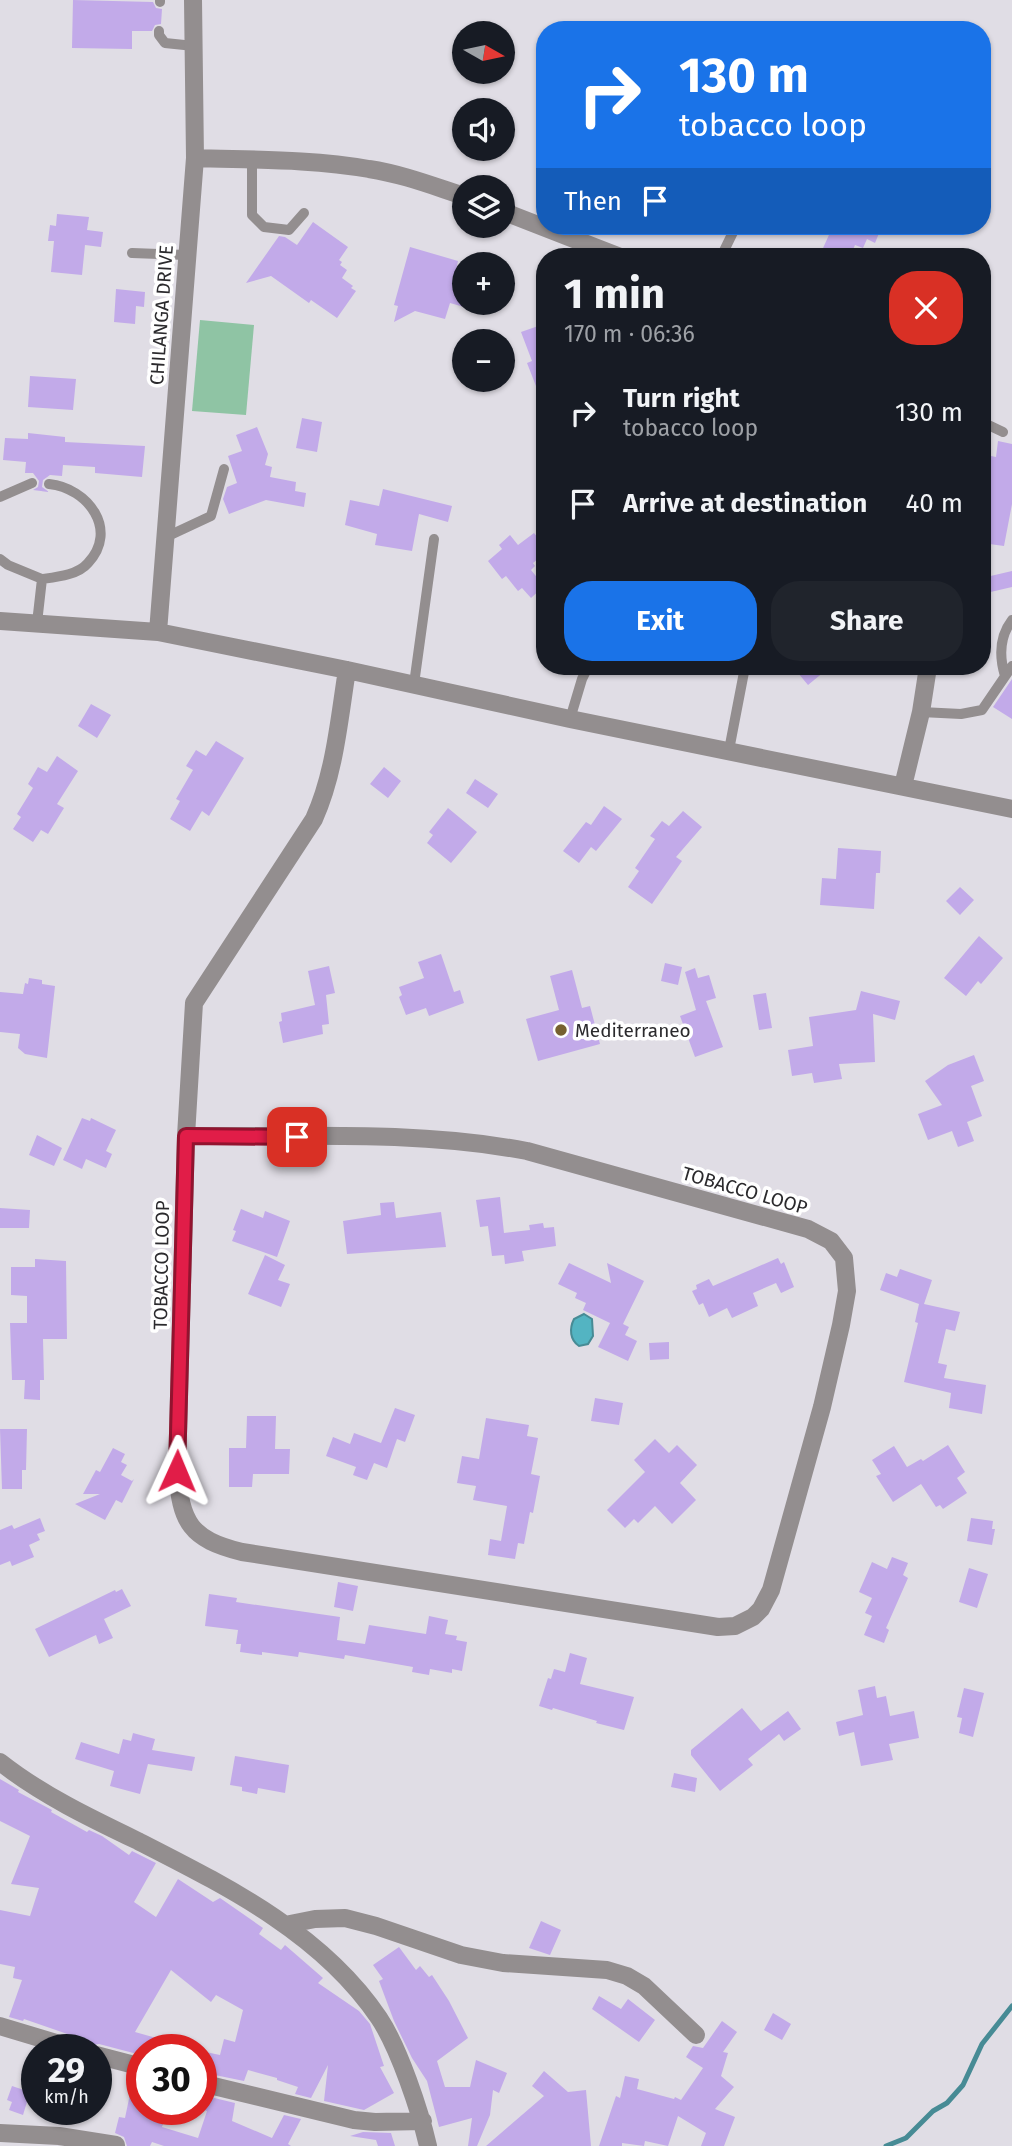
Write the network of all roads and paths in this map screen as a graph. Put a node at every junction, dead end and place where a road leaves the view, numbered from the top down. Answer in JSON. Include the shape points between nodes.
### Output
{"nodes":[{"id":1,"x":193,"y":0,"type":"edge"},
{"id":2,"x":159,"y":31,"type":"dead end"},
{"id":3,"x":194,"y":46,"type":"junction"},
{"id":4,"x":195,"y":159,"type":"junction"},
{"id":5,"x":252,"y":160,"type":"junction"},
{"id":6,"x":452,"y":192,"type":"edge"},
{"id":7,"x":304,"y":213,"type":"dead end"},
{"id":8,"x":515,"y":216,"type":"edge"},
{"id":9,"x":536,"y":224,"type":"edge"},
{"id":10,"x":564,"y":235,"type":"edge"},
{"id":11,"x":597,"y":248,"type":"edge"},
{"id":12,"x":132,"y":253,"type":"dead end"},
{"id":13,"x":186,"y":255,"type":"junction"},
{"id":14,"x":991,"y":426,"type":"edge"},
{"id":15,"x":1003,"y":432,"type":"dead end"},
{"id":16,"x":224,"y":469,"type":"dead end"},
{"id":17,"x":32,"y":483,"type":"dead end"},
{"id":18,"x":49,"y":484,"type":"dead end"},
{"id":19,"x":0,"y":497,"type":"edge"},
{"id":20,"x":166,"y":537,"type":"junction"},
{"id":21,"x":434,"y":539,"type":"dead end"},
{"id":22,"x":0,"y":559,"type":"edge"},
{"id":23,"x":42,"y":579,"type":"junction"},
{"id":24,"x":1012,"y":620,"type":"edge"},
{"id":25,"x":0,"y":621,"type":"edge"},
{"id":26,"x":37,"y":623,"type":"junction"},
{"id":27,"x":158,"y":632,"type":"junction"},
{"id":28,"x":1012,"y":666,"type":"edge"},
{"id":29,"x":348,"y":670,"type":"junction"},
{"id":30,"x":584,"y":675,"type":"edge"},
{"id":31,"x":743,"y":675,"type":"edge"},
{"id":32,"x":927,"y":675,"type":"edge"},
{"id":33,"x":1005,"y":676,"type":"junction"},
{"id":34,"x":414,"y":684,"type":"junction"},
{"id":35,"x":921,"y":712,"type":"junction"},
{"id":36,"x":570,"y":719,"type":"junction"},
{"id":37,"x":729,"y":750,"type":"junction"},
{"id":38,"x":903,"y":786,"type":"junction"},
{"id":39,"x":1012,"y":809,"type":"edge"},
{"id":40,"x":186,"y":1136,"type":"junction"},
{"id":41,"x":0,"y":1762,"type":"edge"},
{"id":42,"x":285,"y":1925,"type":"junction"},
{"id":43,"x":0,"y":2026,"type":"edge"},
{"id":44,"x":26,"y":2034,"type":"edge"},
{"id":45,"x":696,"y":2035,"type":"dead end"},
{"id":46,"x":217,"y":2087,"type":"edge"},
{"id":47,"x":423,"y":2120,"type":"junction"},
{"id":48,"x":0,"y":2133,"type":"edge"},
{"id":49,"x":116,"y":2145,"type":"edge"},
{"id":50,"x":428,"y":2146,"type":"edge"}],
"edges":[{"from":1,"to":3,"type":"street","name":"CHILANGA DRIVE"},
{"from":2,"to":3,"type":"lane","via":[[165,43]]},
{"from":3,"to":4,"type":"street","name":"CHILANGA DRIVE"},
{"from":4,"to":5,"type":"street"},
{"from":4,"to":13,"type":"street","name":"CHILANGA DRIVE"},
{"from":5,"to":6,"type":"street","via":[[373,169]]},
{"from":5,"to":7,"type":"lane","via":[[252,215],[264,227],[289,230]]},
{"from":8,"to":9,"type":"street"},
{"from":10,"to":11,"type":"street"},
{"from":12,"to":13,"type":"lane"},
{"from":13,"to":20,"type":"street","name":"CHILANGA DRIVE"},
{"from":14,"to":15,"type":"lane"},
{"from":16,"to":20,"type":"lane","via":[[211,516]]},
{"from":17,"to":19,"type":"lane"},
{"from":18,"to":23,"type":"lane","via":[[60,485],[90,504],[99,518],[100,544],[88,565]]},
{"from":20,"to":27,"type":"street","name":"CHILANGA DRIVE"},
{"from":21,"to":34,"type":"lane"},
{"from":22,"to":23,"type":"lane"},
{"from":23,"to":26,"type":"lane"},
{"from":24,"to":33,"type":"lane","via":[[1000,659]]},
{"from":25,"to":26,"type":"street"},
{"from":26,"to":27,"type":"street"},
{"from":27,"to":29,"type":"street"},
{"from":28,"to":33,"type":"lane"},
{"from":29,"to":34,"type":"street"},
{"from":29,"to":40,"type":"street","name":"TOBACCO LOOP","via":[[330,775],[314,820],[194,1003]]},
{"from":30,"to":36,"type":"lane"},
{"from":31,"to":37,"type":"lane"},
{"from":32,"to":35,"type":"street"},
{"from":33,"to":35,"type":"lane","via":[[982,710]]},
{"from":34,"to":36,"type":"street"},
{"from":35,"to":38,"type":"street"},
{"from":36,"to":37,"type":"street"},
{"from":37,"to":38,"type":"street"},
{"from":38,"to":39,"type":"street"},
{"from":40,"to":40,"type":"street","name":"TOBACCO LOOP","via":[[177,1471],[181,1509],[195,1531],[242,1552],[718,1627],[743,1623],[761,1609],[771,1590],[795,1506],[845,1303],[847,1269],[831,1241],[808,1229],[527,1151],[483,1143]]},
{"from":41,"to":42,"type":"street","via":[[70,1808],[207,1876]]},
{"from":42,"to":45,"type":"street","via":[[345,1918],[461,1955],[503,1963],[607,1970],[644,1986]]},
{"from":42,"to":47,"type":"street","via":[[337,1966],[377,2016]]},
{"from":43,"to":44,"type":"street"},
{"from":46,"to":47,"type":"street","via":[[354,2120]]},
{"from":47,"to":50,"type":"street"},
{"from":48,"to":49,"type":"street"}]}
